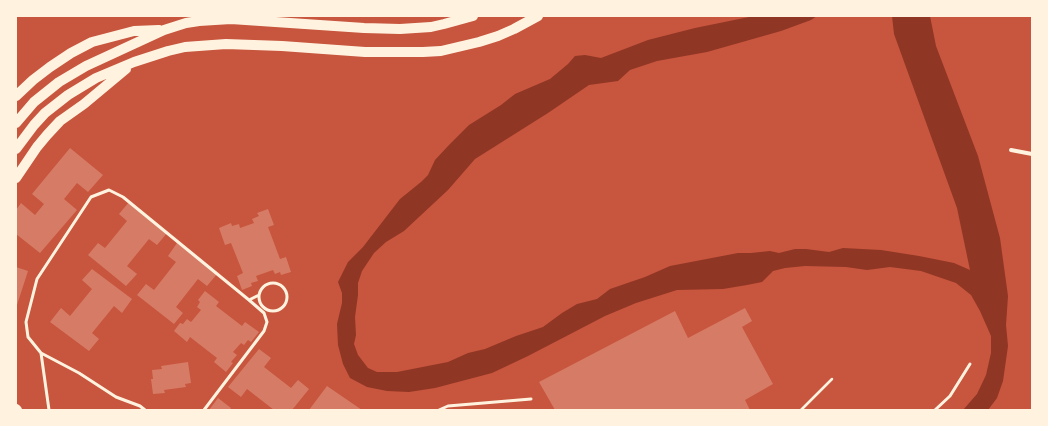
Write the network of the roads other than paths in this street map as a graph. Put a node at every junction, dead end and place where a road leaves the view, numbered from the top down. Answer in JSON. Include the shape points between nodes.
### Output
{"nodes":[{"id":1,"x":473,"y":16,"type":"edge"},
{"id":2,"x":538,"y":16,"type":"edge"},
{"id":3,"x":164,"y":30,"type":"junction"},
{"id":4,"x":134,"y":62,"type":"junction"},
{"id":5,"x":16,"y":96,"type":"edge"},
{"id":6,"x":16,"y":123,"type":"edge"},
{"id":7,"x":16,"y":149,"type":"edge"},
{"id":8,"x":1011,"y":150,"type":"dead end"},
{"id":9,"x":1032,"y":154,"type":"edge"},
{"id":10,"x":16,"y":178,"type":"edge"},
{"id":11,"x":259,"y":295,"type":"junction"},
{"id":12,"x":249,"y":300,"type":"junction"},
{"id":13,"x":266,"y":309,"type":"junction"},
{"id":14,"x":264,"y":313,"type":"junction"},
{"id":15,"x":41,"y":353,"type":"junction"},
{"id":16,"x":970,"y":364,"type":"dead end"},
{"id":17,"x":531,"y":398,"type":"dead end"},
{"id":18,"x":49,"y":410,"type":"edge"},
{"id":19,"x":146,"y":410,"type":"edge"},
{"id":20,"x":204,"y":410,"type":"edge"},
{"id":21,"x":439,"y":410,"type":"edge"},
{"id":22,"x":935,"y":410,"type":"edge"}],
"edges":[{"from":1,"to":3,"type":"main road","via":[[431,27],[400,29],[231,19],[199,21]]},
{"from":2,"to":4,"type":"main road","via":[[498,36],[441,50],[365,52],[226,44],[185,48]]},
{"from":3,"to":5,"type":"main road","via":[[134,31],[92,42],[50,67]]},
{"from":3,"to":6,"type":"main road","via":[[86,66],[59,82],[34,102]]},
{"from":4,"to":7,"type":"main road","via":[[96,78],[68,95],[38,121]]},
{"from":4,"to":10,"type":"main road","via":[[60,121],[37,147]]},
{"from":8,"to":9,"type":"street"},
{"from":11,"to":12,"type":"lane"},
{"from":11,"to":13,"type":"lane","via":[[261,305]]},
{"from":11,"to":13,"type":"lane","via":[[264,286],[273,283],[279,284],[286,292],[287,298],[282,308],[277,311]]},
{"from":12,"to":14,"type":"lane"},
{"from":12,"to":15,"type":"lane","via":[[123,197],[109,190],[91,197],[37,279],[26,322],[28,337]]},
{"from":13,"to":14,"type":"lane"},
{"from":14,"to":20,"type":"lane","via":[[267,322],[264,331]]},
{"from":15,"to":18,"type":"lane"},
{"from":15,"to":19,"type":"lane","via":[[116,397]]},
{"from":16,"to":22,"type":"lane","via":[[950,396]]},
{"from":17,"to":21,"type":"lane","via":[[448,406]]}]}
